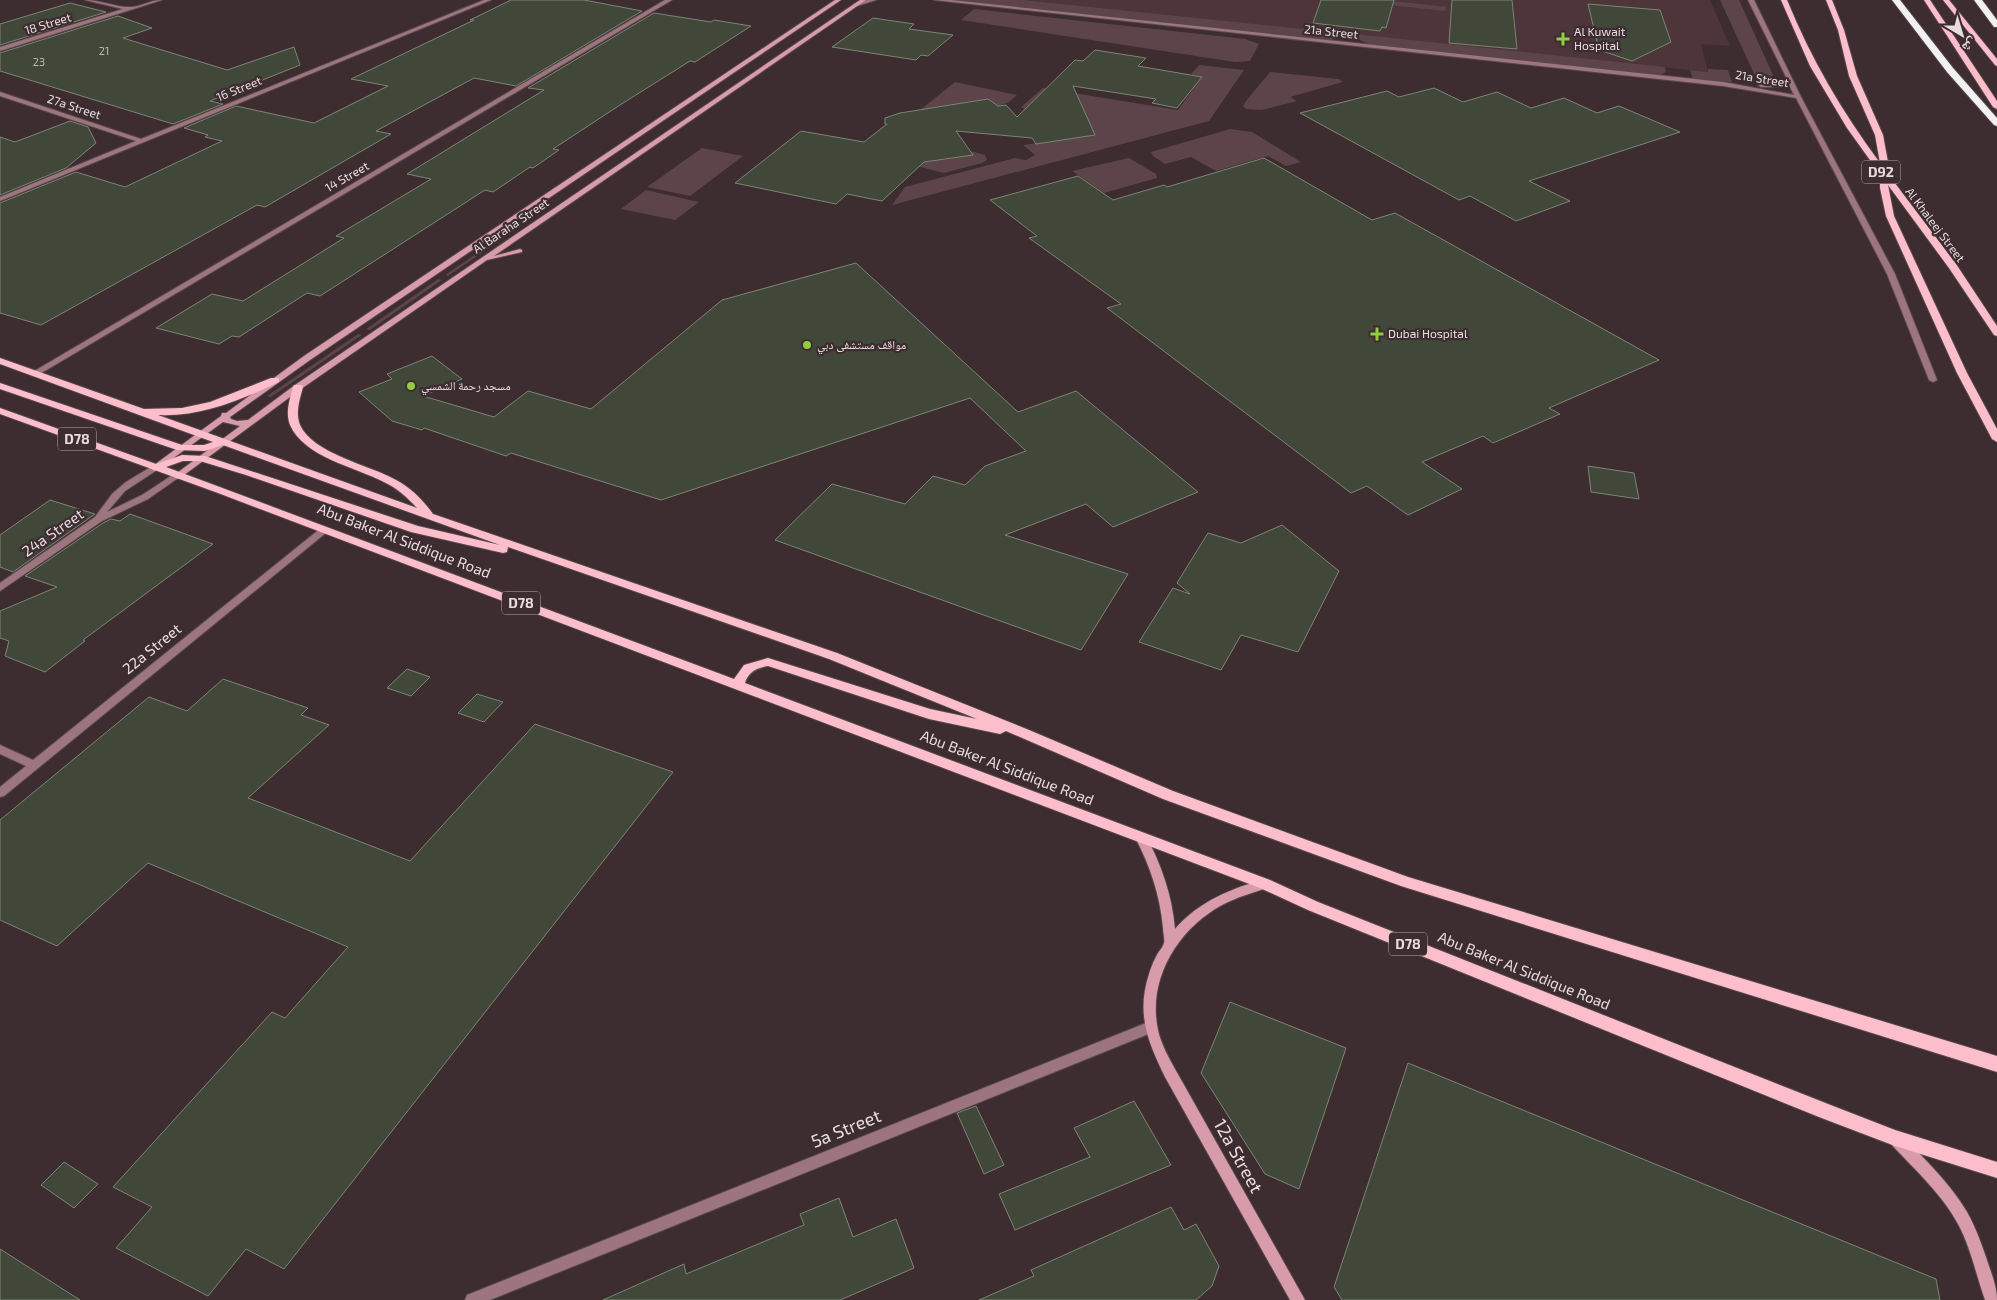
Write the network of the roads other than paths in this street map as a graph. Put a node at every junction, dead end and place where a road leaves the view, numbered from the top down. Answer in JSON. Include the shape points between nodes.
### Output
{"nodes":[{"id":1,"x":88,"y":0,"type":"edge"},
{"id":2,"x":159,"y":0,"type":"edge"},
{"id":3,"x":488,"y":0,"type":"edge"},
{"id":4,"x":669,"y":0,"type":"edge"},
{"id":5,"x":838,"y":0,"type":"edge"},
{"id":6,"x":873,"y":0,"type":"edge"},
{"id":7,"x":938,"y":0,"type":"edge"},
{"id":8,"x":1751,"y":0,"type":"edge"},
{"id":9,"x":1784,"y":0,"type":"edge"},
{"id":10,"x":1829,"y":0,"type":"edge"},
{"id":11,"x":1896,"y":0,"type":"edge"},
{"id":12,"x":1927,"y":0,"type":"edge"},
{"id":13,"x":1946,"y":0,"type":"edge"},
{"id":14,"x":1978,"y":0,"type":"edge"},
{"id":15,"x":860,"y":2,"type":"edge"},
{"id":16,"x":129,"y":9,"type":"junction"},
{"id":17,"x":1997,"y":25,"type":"edge"},
{"id":18,"x":0,"y":49,"type":"edge"},
{"id":19,"x":1997,"y":64,"type":"edge"},
{"id":20,"x":1723,"y":84,"type":"junction"},
{"id":21,"x":1792,"y":85,"type":"junction"},
{"id":22,"x":0,"y":94,"type":"edge"},
{"id":23,"x":1798,"y":97,"type":"junction"},
{"id":24,"x":1997,"y":107,"type":"edge"},
{"id":25,"x":1997,"y":123,"type":"edge"},
{"id":26,"x":141,"y":141,"type":"junction"},
{"id":27,"x":1884,"y":175,"type":"junction"},
{"id":28,"x":0,"y":199,"type":"edge"},
{"id":29,"x":520,"y":251,"type":"dead end"},
{"id":30,"x":482,"y":261,"type":"junction"},
{"id":31,"x":1997,"y":333,"type":"edge"},
{"id":32,"x":0,"y":361,"type":"edge"},
{"id":33,"x":36,"y":373,"type":"junction"},
{"id":34,"x":275,"y":380,"type":"junction"},
{"id":35,"x":1933,"y":380,"type":"dead end"},
{"id":36,"x":0,"y":386,"type":"edge"},
{"id":37,"x":298,"y":386,"type":"junction"},
{"id":38,"x":135,"y":410,"type":"junction"},
{"id":39,"x":0,"y":411,"type":"edge"},
{"id":40,"x":225,"y":415,"type":"junction"},
{"id":41,"x":250,"y":422,"type":"junction"},
{"id":42,"x":182,"y":427,"type":"junction"},
{"id":43,"x":200,"y":434,"type":"junction"},
{"id":44,"x":1997,"y":439,"type":"edge"},
{"id":45,"x":161,"y":441,"type":"junction"},
{"id":46,"x":223,"y":442,"type":"junction"},
{"id":47,"x":180,"y":448,"type":"junction"},
{"id":48,"x":201,"y":458,"type":"junction"},
{"id":49,"x":154,"y":468,"type":"junction"},
{"id":50,"x":177,"y":476,"type":"junction"},
{"id":51,"x":429,"y":516,"type":"junction"},
{"id":52,"x":99,"y":519,"type":"junction"},
{"id":53,"x":324,"y":530,"type":"junction"},
{"id":54,"x":537,"y":554,"type":"junction"},
{"id":55,"x":0,"y":588,"type":"edge"},
{"id":56,"x":738,"y":685,"type":"junction"},
{"id":57,"x":1024,"y":733,"type":"junction"},
{"id":58,"x":0,"y":749,"type":"edge"},
{"id":59,"x":34,"y":765,"type":"junction"},
{"id":60,"x":0,"y":793,"type":"edge"},
{"id":61,"x":1141,"y":837,"type":"junction"},
{"id":62,"x":1265,"y":884,"type":"junction"},
{"id":63,"x":1170,"y":942,"type":"junction"},
{"id":64,"x":1151,"y":1027,"type":"junction"},
{"id":65,"x":1997,"y":1064,"type":"edge"},
{"id":66,"x":1895,"y":1138,"type":"junction"},
{"id":67,"x":1997,"y":1170,"type":"edge"},
{"id":68,"x":472,"y":1300,"type":"edge"},
{"id":69,"x":1298,"y":1300,"type":"edge"},
{"id":70,"x":1992,"y":1300,"type":"edge"}],
"edges":[{"from":1,"to":16,"type":"street"},
{"from":2,"to":16,"type":"street","name":"18 Street"},
{"from":3,"to":26,"type":"street","name":"16 Street"},
{"from":4,"to":33,"type":"street","name":"14 Street"},
{"from":5,"to":34,"type":"street","name":"Al Baraha Street"},
{"from":6,"to":15,"type":"street"},
{"from":7,"to":20,"type":"street","name":"21a Street"},
{"from":8,"to":21,"type":"street"},
{"from":9,"to":27,"type":"main road","name":"Al Khaleej Street","number":"D92","via":[[1827,90]]},
{"from":10,"to":27,"type":"main road","via":[[1853,76],[1879,135]]},
{"from":11,"to":25,"type":"highway","via":[[1950,70]]},
{"from":12,"to":24,"type":"main road"},
{"from":13,"to":19,"type":"main road"},
{"from":14,"to":17,"type":"highway"},
{"from":15,"to":30,"type":"street","name":"Al Baraha Street"},
{"from":16,"to":18,"type":"street","name":"18 Street"},
{"from":20,"to":21,"type":"street","name":"21a Street"},
{"from":20,"to":23,"type":"street","name":"21a Street"},
{"from":21,"to":23,"type":"street"},
{"from":22,"to":26,"type":"street","name":"27a Street"},
{"from":23,"to":35,"type":"street","via":[[1891,274]]},
{"from":26,"to":28,"type":"street","name":"16 Street"},
{"from":27,"to":31,"type":"main road","name":"Al Khaleej Street","number":"D92","via":[[1938,246]]},
{"from":27,"to":44,"type":"main road","via":[[1890,216],[1962,372]]},
{"from":29,"to":30,"type":"street"},
{"from":30,"to":37,"type":"street","name":"Al Baraha Street"},
{"from":32,"to":33,"type":"main road","name":"Abu Baker Al Siddique Road"},
{"from":33,"to":38,"type":"main road","name":"Abu Baker Al Siddique Road"},
{"from":34,"to":38,"type":"main road","via":[[204,408],[175,412]]},
{"from":34,"to":40,"type":"street","name":"Al Baraha Street"},
{"from":36,"to":45,"type":"main road"},
{"from":37,"to":41,"type":"street","name":"Al Baraha Street"},
{"from":37,"to":51,"type":"main road","via":[[291,414],[303,438],[317,448],[388,479],[419,502]]},
{"from":38,"to":42,"type":"main road","name":"Abu Baker Al Siddique Road"},
{"from":39,"to":49,"type":"main road","name":"Abu Baker Al Siddique Road","number":"D78"},
{"from":40,"to":41,"type":"street","via":[[231,423]]},
{"from":40,"to":43,"type":"street","name":"Al Baraha Street"},
{"from":41,"to":46,"type":"street","name":"Al Baraha Street"},
{"from":42,"to":43,"type":"main road","name":"Abu Baker Al Siddique Road"},
{"from":42,"to":45,"type":"main road","via":[[184,432],[178,438]]},
{"from":43,"to":46,"type":"main road","name":"Abu Baker Al Siddique Road"},
{"from":43,"to":47,"type":"street","name":"Al Baraha Street"},
{"from":45,"to":47,"type":"main road"},
{"from":46,"to":47,"type":"main road","via":[[205,448]]},
{"from":46,"to":48,"type":"street","name":"Al Baraha Street"},
{"from":46,"to":51,"type":"main road","name":"Abu Baker Al Siddique Road"},
{"from":47,"to":49,"type":"street","name":"Al Baraha Street"},
{"from":48,"to":49,"type":"main road","via":[[182,458]]},
{"from":48,"to":50,"type":"street","name":"Al Baraha Street"},
{"from":48,"to":54,"type":"main road","via":[[415,529],[494,548]]},
{"from":49,"to":50,"type":"main road","name":"Abu Baker Al Siddique Road","number":"D78"},
{"from":49,"to":52,"type":"street","name":"24a Street","via":[[112,497]]},
{"from":50,"to":52,"type":"street","name":"24a Street","via":[[145,498]]},
{"from":50,"to":53,"type":"main road","name":"Abu Baker Al Siddique Road","number":"D78"},
{"from":51,"to":54,"type":"main road","name":"Abu Baker Al Siddique Road"},
{"from":52,"to":55,"type":"street","name":"24a Street"},
{"from":53,"to":56,"type":"main road","name":"Abu Baker Al Siddique Road","number":"D78"},
{"from":53,"to":59,"type":"street","name":"22a Street"},
{"from":54,"to":57,"type":"main road","name":"Abu Baker Al Siddique Road","via":[[833,656]]},
{"from":56,"to":57,"type":"main road","via":[[746,669],[768,662],[929,714]]},
{"from":56,"to":61,"type":"main road","name":"Abu Baker Al Siddique Road","number":"D78"},
{"from":57,"to":65,"type":"main road","name":"Abu Baker Al Siddique Road","via":[[1168,795],[1406,882]]},
{"from":58,"to":59,"type":"street"},
{"from":59,"to":60,"type":"street","name":"22a Street"},
{"from":61,"to":62,"type":"main road","name":"Abu Baker Al Siddique Road","number":"D78"},
{"from":61,"to":63,"type":"street","via":[[1164,887]]},
{"from":62,"to":63,"type":"street","via":[[1237,892],[1211,905]]},
{"from":62,"to":66,"type":"main road","name":"Abu Baker Al Siddique Road","number":"D78"},
{"from":63,"to":64,"type":"street","via":[[1156,968],[1150,996]]},
{"from":64,"to":68,"type":"street","name":"5a Street"},
{"from":64,"to":69,"type":"street","name":"12a Street","via":[[1170,1073]]},
{"from":66,"to":67,"type":"main road","name":"Abu Baker Al Siddique Road","number":"D78"},
{"from":66,"to":70,"type":"street","via":[[1942,1188],[1962,1217]]}]}
